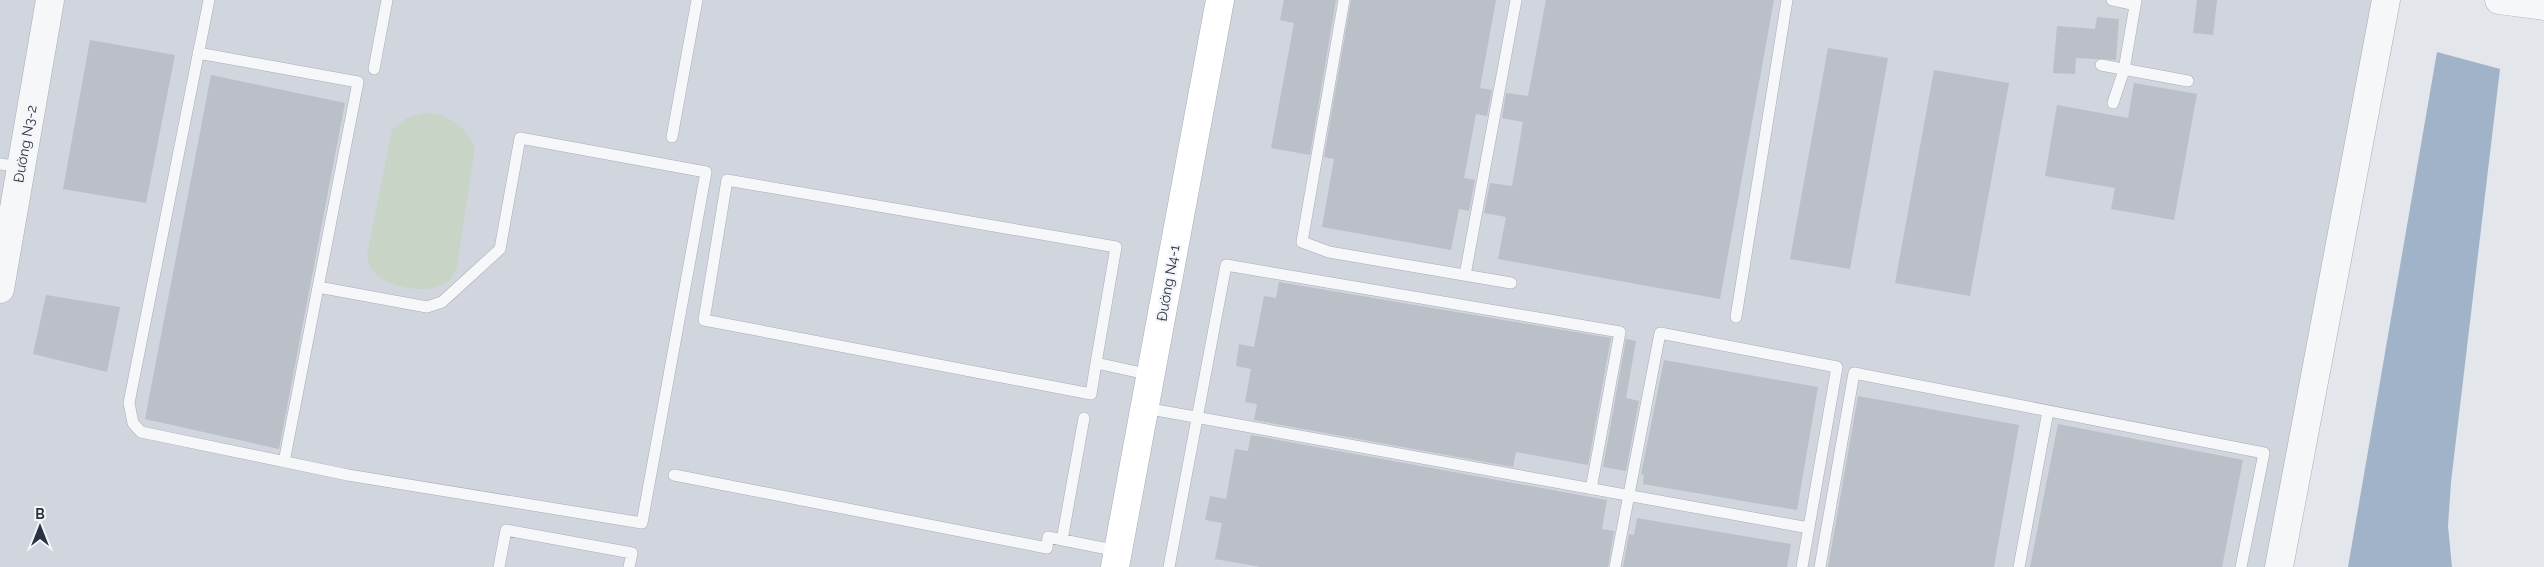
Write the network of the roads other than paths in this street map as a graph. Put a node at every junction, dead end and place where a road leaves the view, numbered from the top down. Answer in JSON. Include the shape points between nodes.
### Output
{"nodes":[{"id":1,"x":50,"y":0,"type":"edge"},
{"id":2,"x":209,"y":0,"type":"edge"},
{"id":3,"x":387,"y":0,"type":"edge"},
{"id":4,"x":697,"y":0,"type":"edge"},
{"id":5,"x":1220,"y":0,"type":"edge"},
{"id":6,"x":1344,"y":0,"type":"edge"},
{"id":7,"x":1516,"y":0,"type":"edge"},
{"id":8,"x":1787,"y":0,"type":"edge"},
{"id":9,"x":2112,"y":0,"type":"edge"},
{"id":10,"x":2386,"y":0,"type":"edge"},
{"id":11,"x":2499,"y":0,"type":"edge"},
{"id":12,"x":2136,"y":2,"type":"edge"},
{"id":13,"x":2544,"y":6,"type":"edge"},
{"id":14,"x":198,"y":53,"type":"junction"},
{"id":15,"x":2102,"y":65,"type":"dead end"},
{"id":16,"x":374,"y":69,"type":"dead end"},
{"id":17,"x":2124,"y":70,"type":"junction"},
{"id":18,"x":2188,"y":82,"type":"dead end"},
{"id":19,"x":2113,"y":104,"type":"dead end"},
{"id":20,"x":672,"y":137,"type":"dead end"},
{"id":21,"x":11,"y":166,"type":"edge"},
{"id":22,"x":1465,"y":275,"type":"junction"},
{"id":23,"x":1511,"y":283,"type":"dead end"},
{"id":24,"x":318,"y":287,"type":"junction"},
{"id":25,"x":0,"y":288,"type":"edge"},
{"id":26,"x":1736,"y":317,"type":"dead end"},
{"id":27,"x":1096,"y":363,"type":"junction"},
{"id":28,"x":1150,"y":375,"type":"junction"},
{"id":29,"x":1145,"y":408,"type":"junction"},
{"id":30,"x":2048,"y":410,"type":"junction"},
{"id":31,"x":1197,"y":417,"type":"junction"},
{"id":32,"x":1084,"y":418,"type":"dead end"},
{"id":33,"x":284,"y":462,"type":"junction"},
{"id":34,"x":674,"y":475,"type":"dead end"},
{"id":35,"x":1591,"y":489,"type":"junction"},
{"id":36,"x":1629,"y":495,"type":"junction"},
{"id":37,"x":1809,"y":528,"type":"junction"},
{"id":38,"x":1062,"y":540,"type":"junction"},
{"id":39,"x":1117,"y":559,"type":"edge"},
{"id":40,"x":499,"y":567,"type":"edge"},
{"id":41,"x":629,"y":567,"type":"edge"},
{"id":42,"x":1169,"y":567,"type":"edge"},
{"id":43,"x":1616,"y":567,"type":"edge"},
{"id":44,"x":1802,"y":567,"type":"edge"},
{"id":45,"x":1820,"y":567,"type":"edge"},
{"id":46,"x":2019,"y":567,"type":"edge"},
{"id":47,"x":2240,"y":567,"type":"edge"},
{"id":48,"x":2278,"y":567,"type":"edge"}],
"edges":[{"from":1,"to":21,"type":"street","name":"Đường N3-2"},
{"from":2,"to":14,"type":"lane"},
{"from":3,"to":16,"type":"lane"},
{"from":4,"to":20,"type":"lane"},
{"from":5,"to":28,"type":"main road","name":"Đường N4-1"},
{"from":6,"to":22,"type":"lane","via":[[1302,242],[1329,252]]},
{"from":7,"to":22,"type":"lane"},
{"from":8,"to":26,"type":"lane"},
{"from":9,"to":12,"type":"lane"},
{"from":10,"to":48,"type":"street"},
{"from":11,"to":13,"type":"street"},
{"from":12,"to":17,"type":"lane"},
{"from":14,"to":24,"type":"lane","via":[[358,82]]},
{"from":14,"to":33,"type":"lane","via":[[129,413],[141,432]]},
{"from":15,"to":17,"type":"lane"},
{"from":17,"to":18,"type":"lane"},
{"from":17,"to":19,"type":"lane"},
{"from":21,"to":25,"type":"street","name":"Đường N3-2"},
{"from":22,"to":23,"type":"lane"},
{"from":24,"to":33,"type":"lane"},
{"from":24,"to":33,"type":"lane","via":[[428,307],[442,302],[500,249],[520,138],[706,172],[642,523]]},
{"from":27,"to":27,"type":"lane","via":[[1116,247],[727,180],[704,320],[1091,394]]},
{"from":27,"to":28,"type":"lane"},
{"from":28,"to":29,"type":"main road","name":"Đường N4-1"},
{"from":29,"to":31,"type":"lane"},
{"from":29,"to":39,"type":"main road","name":"Đường N4-1"},
{"from":30,"to":45,"type":"lane","via":[[1854,372]]},
{"from":30,"to":46,"type":"lane"},
{"from":30,"to":47,"type":"lane","via":[[2264,453]]},
{"from":31,"to":35,"type":"lane"},
{"from":31,"to":35,"type":"lane","via":[[1226,265],[1620,332]]},
{"from":31,"to":42,"type":"lane"},
{"from":32,"to":38,"type":"lane"},
{"from":34,"to":38,"type":"lane","via":[[1047,548],[1048,537]]},
{"from":35,"to":36,"type":"lane"},
{"from":36,"to":37,"type":"lane"},
{"from":36,"to":37,"type":"lane","via":[[1660,333],[1837,368]]},
{"from":36,"to":43,"type":"lane"},
{"from":37,"to":44,"type":"lane"},
{"from":38,"to":39,"type":"lane"},
{"from":40,"to":41,"type":"lane","via":[[506,530],[632,553]]}]}
